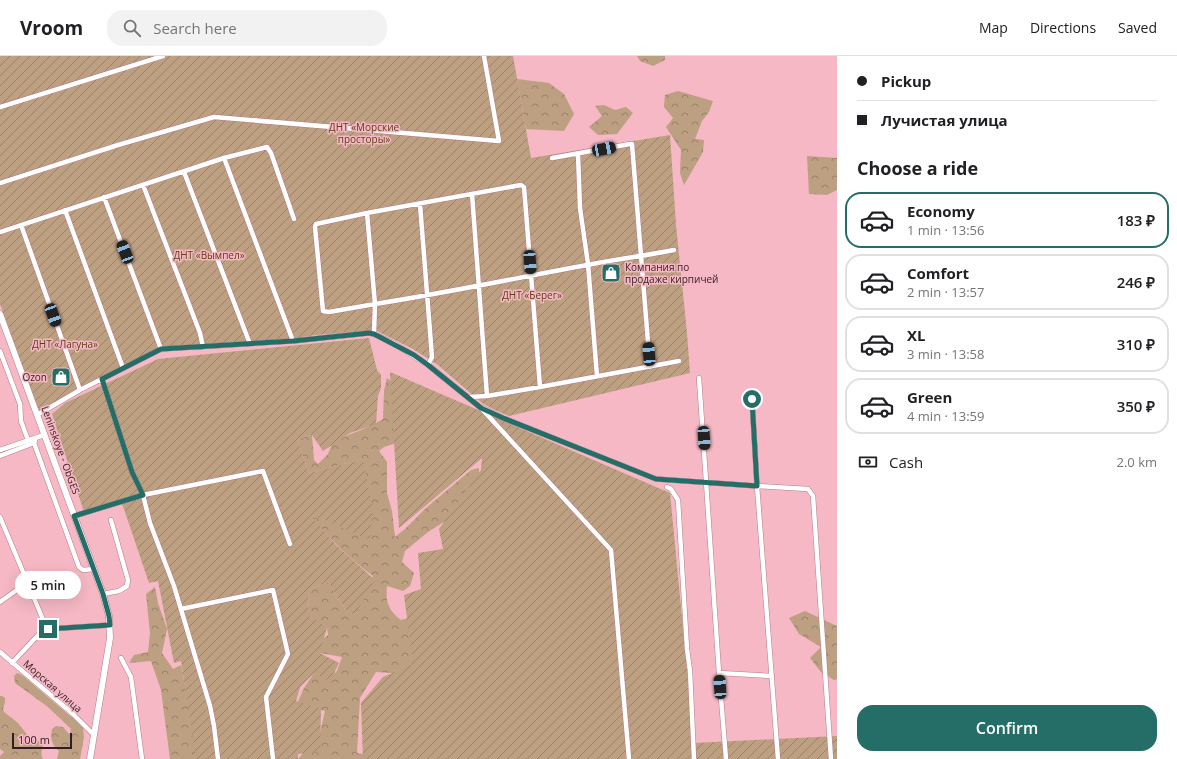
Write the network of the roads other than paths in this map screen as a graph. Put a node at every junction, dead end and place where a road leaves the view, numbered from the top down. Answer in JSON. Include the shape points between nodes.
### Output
{"nodes":[{"id":1,"x":163,"y":56,"type":"edge"},
{"id":2,"x":484,"y":56,"type":"edge"},
{"id":3,"x":0,"y":107,"type":"edge"},
{"id":4,"x":578,"y":154,"type":"junction"},
{"id":5,"x":224,"y":158,"type":"junction"},
{"id":6,"x":552,"y":158,"type":"dead end"},
{"id":7,"x":184,"y":172,"type":"junction"},
{"id":8,"x":0,"y":183,"type":"edge"},
{"id":9,"x":144,"y":185,"type":"junction"},
{"id":10,"x":472,"y":194,"type":"junction"},
{"id":11,"x":104,"y":197,"type":"junction"},
{"id":12,"x":420,"y":204,"type":"junction"},
{"id":13,"x":65,"y":210,"type":"junction"},
{"id":14,"x":367,"y":213,"type":"junction"},
{"id":15,"x":294,"y":219,"type":"dead end"},
{"id":16,"x":20,"y":225,"type":"junction"},
{"id":17,"x":0,"y":232,"type":"edge"},
{"id":18,"x":674,"y":250,"type":"dead end"},
{"id":19,"x":641,"y":256,"type":"junction"},
{"id":20,"x":588,"y":264,"type":"junction"},
{"id":21,"x":532,"y":276,"type":"junction"},
{"id":22,"x":479,"y":285,"type":"junction"},
{"id":23,"x":427,"y":296,"type":"junction"},
{"id":24,"x":375,"y":304,"type":"junction"},
{"id":25,"x":0,"y":314,"type":"edge"},
{"id":26,"x":374,"y":334,"type":"junction"},
{"id":27,"x":293,"y":341,"type":"junction"},
{"id":28,"x":250,"y":344,"type":"junction"},
{"id":29,"x":203,"y":347,"type":"junction"},
{"id":30,"x":161,"y":349,"type":"junction"},
{"id":31,"x":0,"y":351,"type":"edge"},
{"id":32,"x":679,"y":361,"type":"dead end"},
{"id":33,"x":428,"y":365,"type":"junction"},
{"id":34,"x":650,"y":367,"type":"junction"},
{"id":35,"x":123,"y":368,"type":"junction"},
{"id":36,"x":597,"y":376,"type":"junction"},
{"id":37,"x":699,"y":378,"type":"dead end"},
{"id":38,"x":102,"y":379,"type":"junction"},
{"id":39,"x":540,"y":387,"type":"junction"},
{"id":40,"x":80,"y":390,"type":"junction"},
{"id":41,"x":487,"y":396,"type":"junction"},
{"id":42,"x":468,"y":397,"type":"junction"},
{"id":43,"x":752,"y":399,"type":"dead end"},
{"id":44,"x":481,"y":408,"type":"junction"},
{"id":45,"x":37,"y":415,"type":"junction"},
{"id":46,"x":44,"y":435,"type":"junction"},
{"id":47,"x":37,"y":437,"type":"junction"},
{"id":48,"x":28,"y":440,"type":"junction"},
{"id":49,"x":34,"y":443,"type":"junction"},
{"id":50,"x":0,"y":450,"type":"edge"},
{"id":51,"x":0,"y":456,"type":"edge"},
{"id":52,"x":707,"y":483,"type":"junction"},
{"id":53,"x":757,"y":486,"type":"junction"},
{"id":54,"x":667,"y":487,"type":"dead end"},
{"id":55,"x":143,"y":495,"type":"junction"},
{"id":56,"x":74,"y":516,"type":"junction"},
{"id":57,"x":0,"y":517,"type":"edge"},
{"id":58,"x":111,"y":520,"type":"dead end"},
{"id":59,"x":2,"y":525,"type":"edge"},
{"id":60,"x":290,"y":544,"type":"dead end"},
{"id":61,"x":94,"y":569,"type":"junction"},
{"id":62,"x":28,"y":582,"type":"junction"},
{"id":63,"x":103,"y":594,"type":"junction"},
{"id":64,"x":0,"y":602,"type":"edge"},
{"id":65,"x":181,"y":609,"type":"junction"},
{"id":66,"x":110,"y":625,"type":"junction"},
{"id":67,"x":48,"y":629,"type":"junction"},
{"id":68,"x":0,"y":652,"type":"edge"},
{"id":69,"x":121,"y":658,"type":"dead end"},
{"id":70,"x":12,"y":662,"type":"junction"},
{"id":71,"x":719,"y":673,"type":"junction"},
{"id":72,"x":772,"y":676,"type":"junction"},
{"id":73,"x":93,"y":734,"type":"junction"},
{"id":74,"x":90,"y":759,"type":"edge"},
{"id":75,"x":142,"y":759,"type":"edge"},
{"id":76,"x":218,"y":759,"type":"edge"},
{"id":77,"x":273,"y":759,"type":"edge"},
{"id":78,"x":629,"y":759,"type":"edge"},
{"id":79,"x":694,"y":759,"type":"edge"},
{"id":80,"x":726,"y":759,"type":"edge"},
{"id":81,"x":778,"y":759,"type":"edge"},
{"id":82,"x":831,"y":759,"type":"edge"}],
"edges":[{"from":1,"to":3,"type":"street"},
{"from":2,"to":8,"type":"street","via":[[499,141],[214,117]]},
{"from":4,"to":6,"type":"street"},
{"from":4,"to":19,"type":"street","via":[[632,144]]},
{"from":4,"to":20,"type":"street","via":[[580,208]]},
{"from":5,"to":7,"type":"street"},
{"from":5,"to":15,"type":"street","via":[[264,147],[270,149]]},
{"from":5,"to":27,"type":"street"},
{"from":7,"to":9,"type":"street"},
{"from":7,"to":28,"type":"street"},
{"from":9,"to":11,"type":"street"},
{"from":9,"to":29,"type":"street"},
{"from":10,"to":12,"type":"street"},
{"from":10,"to":21,"type":"street","via":[[521,185],[524,187]]},
{"from":10,"to":22,"type":"street"},
{"from":11,"to":13,"type":"street"},
{"from":11,"to":30,"type":"street"},
{"from":12,"to":14,"type":"street"},
{"from":12,"to":23,"type":"street"},
{"from":13,"to":16,"type":"street"},
{"from":13,"to":35,"type":"street"},
{"from":14,"to":24,"type":"street"},
{"from":14,"to":24,"type":"street","via":[[316,224],[320,286],[322,308],[325,312]]},
{"from":16,"to":17,"type":"street"},
{"from":16,"to":40,"type":"street"},
{"from":18,"to":19,"type":"street"},
{"from":19,"to":20,"type":"street"},
{"from":19,"to":34,"type":"street"},
{"from":20,"to":21,"type":"street"},
{"from":20,"to":36,"type":"street"},
{"from":21,"to":22,"type":"street"},
{"from":21,"to":39,"type":"street"},
{"from":22,"to":23,"type":"street"},
{"from":22,"to":41,"type":"street"},
{"from":23,"to":24,"type":"street"},
{"from":23,"to":33,"type":"street","via":[[432,357]]},
{"from":24,"to":26,"type":"street"},
{"from":25,"to":45,"type":"main road","name":"Leninskoye - ObGES"},
{"from":26,"to":27,"type":"street"},
{"from":26,"to":33,"type":"street"},
{"from":27,"to":28,"type":"street"},
{"from":28,"to":29,"type":"street"},
{"from":29,"to":30,"type":"street"},
{"from":30,"to":35,"type":"street"},
{"from":31,"to":48,"type":"street","via":[[20,404],[21,421]]},
{"from":32,"to":34,"type":"street"},
{"from":33,"to":42,"type":"street"},
{"from":34,"to":36,"type":"street"},
{"from":35,"to":38,"type":"street"},
{"from":36,"to":39,"type":"street"},
{"from":37,"to":52,"type":"street"},
{"from":38,"to":40,"type":"street"},
{"from":38,"to":55,"type":"street","via":[[132,472]]},
{"from":39,"to":41,"type":"street"},
{"from":40,"to":45,"type":"street"},
{"from":41,"to":42,"type":"street"},
{"from":42,"to":44,"type":"street"},
{"from":43,"to":53,"type":"street"},
{"from":44,"to":52,"type":"street","via":[[656,479]]},
{"from":44,"to":78,"type":"street","via":[[612,550]]},
{"from":45,"to":46,"type":"main road","name":"Leninskoye - ObGES"},
{"from":46,"to":47,"type":"street"},
{"from":46,"to":56,"type":"main road","name":"Leninskoye - ObGES"},
{"from":47,"to":48,"type":"street"},
{"from":47,"to":49,"type":"street"},
{"from":48,"to":50,"type":"street"},
{"from":49,"to":51,"type":"street"},
{"from":49,"to":61,"type":"street","via":[[79,567],[83,570]]},
{"from":52,"to":53,"type":"street"},
{"from":52,"to":71,"type":"street"},
{"from":53,"to":72,"type":"street"},
{"from":53,"to":82,"type":"street","via":[[808,489],[813,496]]},
{"from":54,"to":79,"type":"street","via":[[678,500]]},
{"from":55,"to":56,"type":"street"},
{"from":55,"to":60,"type":"street","via":[[263,471]]},
{"from":55,"to":65,"type":"street","via":[[150,523]]},
{"from":56,"to":61,"type":"main road","name":"Leninskoye - ObGES"},
{"from":57,"to":59,"type":"street"},
{"from":58,"to":63,"type":"street","via":[[128,580],[126,586],[119,591]]},
{"from":59,"to":62,"type":"street"},
{"from":61,"to":63,"type":"main road","name":"Leninskoye - ObGES"},
{"from":62,"to":64,"type":"street"},
{"from":62,"to":67,"type":"street"},
{"from":63,"to":66,"type":"main road","name":"Leninskoye - ObGES"},
{"from":65,"to":76,"type":"street","via":[[210,706]]},
{"from":65,"to":77,"type":"street","via":[[273,590],[288,654],[266,697]]},
{"from":66,"to":67,"type":"street"},
{"from":66,"to":73,"type":"main road","name":"Leninskoye - ObGES","via":[[108,651]]},
{"from":67,"to":70,"type":"street"},
{"from":68,"to":70,"type":"street","name":"Морская улица"},
{"from":69,"to":75,"type":"street","via":[[131,677]]},
{"from":70,"to":73,"type":"street","name":"Морская улица"},
{"from":71,"to":72,"type":"street"},
{"from":71,"to":80,"type":"street"},
{"from":72,"to":81,"type":"street"},
{"from":73,"to":74,"type":"main road","name":"Leninskoye - ObGES"}]}
